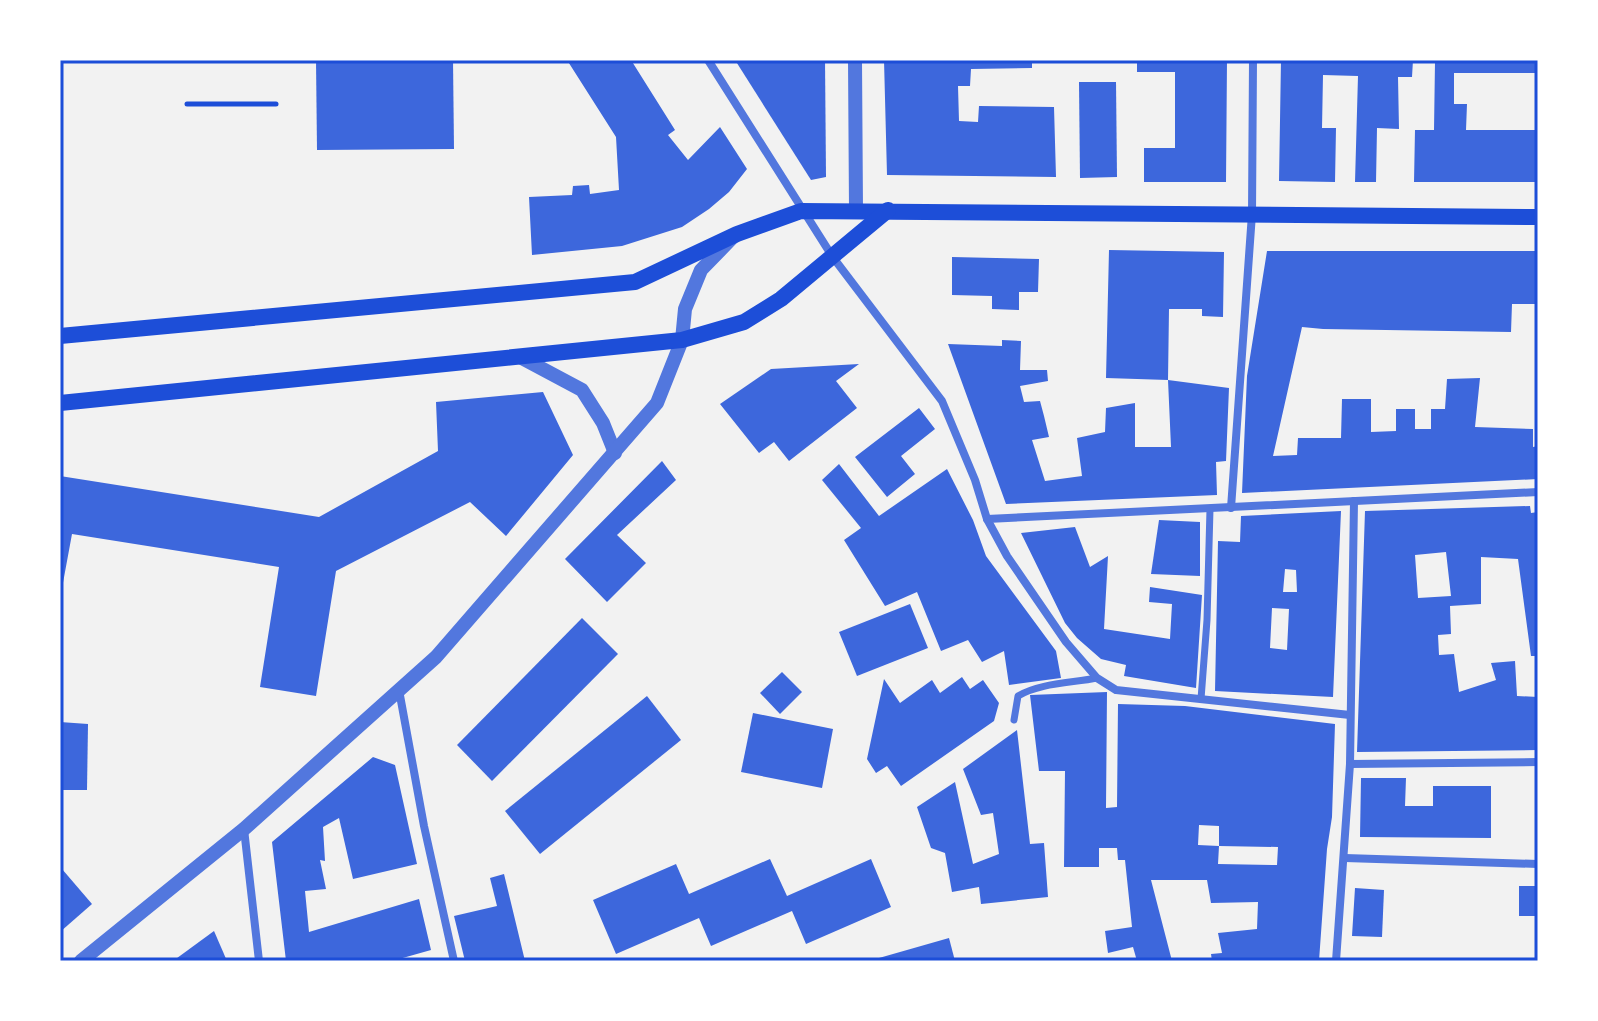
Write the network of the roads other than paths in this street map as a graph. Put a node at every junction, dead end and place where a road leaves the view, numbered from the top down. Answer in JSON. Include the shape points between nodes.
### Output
{"nodes":[{"id":1,"x":708,"y":60,"type":"edge"},
{"id":2,"x":855,"y":60,"type":"edge"},
{"id":3,"x":1253,"y":60,"type":"edge"},
{"id":4,"x":856,"y":210,"type":"junction"},
{"id":5,"x":888,"y":210,"type":"junction"},
{"id":6,"x":801,"y":211,"type":"junction"},
{"id":7,"x":1252,"y":214,"type":"junction"},
{"id":8,"x":1538,"y":217,"type":"edge"},
{"id":9,"x":737,"y":234,"type":"junction"},
{"id":10,"x":832,"y":256,"type":"junction"},
{"id":11,"x":60,"y":336,"type":"edge"},
{"id":12,"x":682,"y":340,"type":"junction"},
{"id":13,"x":522,"y":358,"type":"junction"},
{"id":14,"x":60,"y":403,"type":"edge"},
{"id":15,"x":615,"y":453,"type":"junction"},
{"id":16,"x":1538,"y":492,"type":"edge"},
{"id":17,"x":1354,"y":501,"type":"junction"},
{"id":18,"x":1231,"y":508,"type":"junction"},
{"id":19,"x":1210,"y":509,"type":"junction"},
{"id":20,"x":987,"y":519,"type":"junction"},
{"id":21,"x":1097,"y":678,"type":"junction"},
{"id":22,"x":399,"y":690,"type":"junction"},
{"id":23,"x":1201,"y":699,"type":"junction"},
{"id":24,"x":1350,"y":715,"type":"junction"},
{"id":25,"x":1014,"y":720,"type":"dead end"},
{"id":26,"x":1538,"y":762,"type":"edge"},
{"id":27,"x":1350,"y":764,"type":"junction"},
{"id":28,"x":244,"y":829,"type":"junction"},
{"id":29,"x":1345,"y":858,"type":"junction"},
{"id":30,"x":1538,"y":864,"type":"edge"},
{"id":31,"x":81,"y":961,"type":"edge"},
{"id":32,"x":259,"y":961,"type":"edge"},
{"id":33,"x":454,"y":961,"type":"edge"},
{"id":34,"x":1336,"y":961,"type":"edge"}],
"edges":[{"from":1,"to":6,"type":"street"},
{"from":2,"to":4,"type":"street"},
{"from":3,"to":7,"type":"street"},
{"from":4,"to":5,"type":"main road"},
{"from":4,"to":6,"type":"main road"},
{"from":5,"to":7,"type":"main road"},
{"from":5,"to":10,"type":"main road"},
{"from":6,"to":9,"type":"main road"},
{"from":6,"to":10,"type":"street"},
{"from":7,"to":8,"type":"main road"},
{"from":7,"to":18,"type":"street"},
{"from":9,"to":11,"type":"main road","via":[[635,282]]},
{"from":9,"to":12,"type":"street","via":[[701,270],[685,309]]},
{"from":10,"to":12,"type":"main road","via":[[744,322]]},
{"from":10,"to":20,"type":"street","via":[[942,401]]},
{"from":12,"to":13,"type":"main road"},
{"from":12,"to":15,"type":"street","via":[[657,403]]},
{"from":13,"to":14,"type":"main road"},
{"from":13,"to":15,"type":"street","via":[[582,390]]},
{"from":15,"to":22,"type":"street","via":[[436,657]]},
{"from":16,"to":17,"type":"street"},
{"from":17,"to":18,"type":"street"},
{"from":17,"to":24,"type":"street"},
{"from":18,"to":19,"type":"street"},
{"from":19,"to":20,"type":"street"},
{"from":19,"to":23,"type":"street"},
{"from":20,"to":21,"type":"street","via":[[1066,642]]},
{"from":21,"to":23,"type":"street","via":[[1116,690]]},
{"from":21,"to":25,"type":"street","via":[[1032,687],[1018,696]]},
{"from":22,"to":28,"type":"street"},
{"from":22,"to":33,"type":"street"},
{"from":23,"to":24,"type":"street"},
{"from":24,"to":27,"type":"street"},
{"from":26,"to":27,"type":"street"},
{"from":27,"to":29,"type":"street"},
{"from":28,"to":31,"type":"street"},
{"from":28,"to":32,"type":"street"},
{"from":29,"to":30,"type":"street"},
{"from":29,"to":34,"type":"street"}]}
